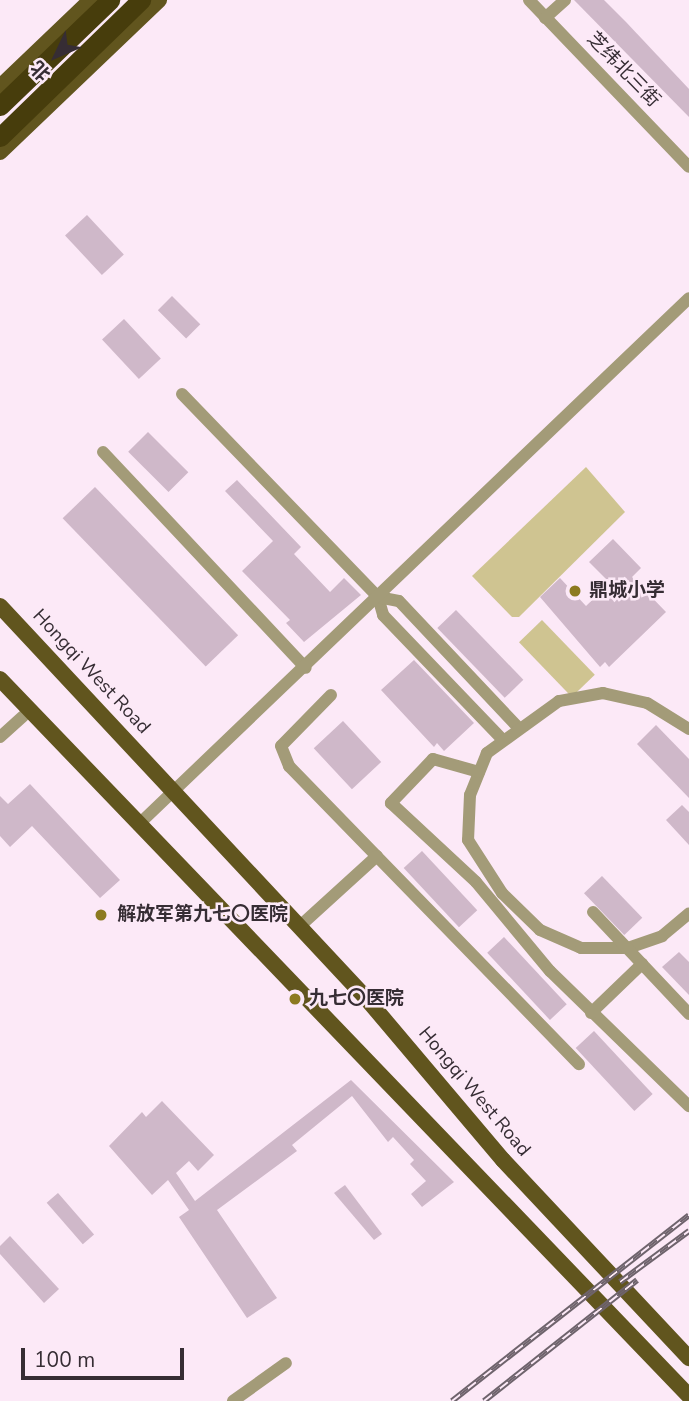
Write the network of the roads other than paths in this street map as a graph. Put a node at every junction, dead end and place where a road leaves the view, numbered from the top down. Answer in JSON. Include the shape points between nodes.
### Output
{"nodes":[{"id":1,"x":91,"y":0,"type":"edge"},
{"id":2,"x":110,"y":0,"type":"edge"},
{"id":3,"x":141,"y":0,"type":"edge"},
{"id":4,"x":159,"y":0,"type":"edge"},
{"id":5,"x":529,"y":0,"type":"edge"},
{"id":6,"x":565,"y":0,"type":"edge"},
{"id":7,"x":545,"y":18,"type":"junction"},
{"id":8,"x":0,"y":87,"type":"edge"},
{"id":9,"x":0,"y":106,"type":"edge"},
{"id":10,"x":0,"y":137,"type":"edge"},
{"id":11,"x":0,"y":152,"type":"edge"},
{"id":12,"x":689,"y":167,"type":"edge"},
{"id":13,"x":689,"y":298,"type":"edge"},
{"id":14,"x":182,"y":394,"type":"dead end"},
{"id":15,"x":103,"y":452,"type":"dead end"},
{"id":16,"x":378,"y":597,"type":"junction"},
{"id":17,"x":0,"y":606,"type":"edge"},
{"id":18,"x":306,"y":668,"type":"junction"},
{"id":19,"x":0,"y":680,"type":"edge"},
{"id":20,"x":331,"y":695,"type":"dead end"},
{"id":21,"x":23,"y":716,"type":"dead end"},
{"id":22,"x":517,"y":726,"type":"junction"},
{"id":23,"x":689,"y":729,"type":"edge"},
{"id":24,"x":0,"y":737,"type":"edge"},
{"id":25,"x":502,"y":738,"type":"junction"},
{"id":26,"x":479,"y":772,"type":"junction"},
{"id":27,"x":173,"y":790,"type":"junction"},
{"id":28,"x":138,"y":825,"type":"junction"},
{"id":29,"x":377,"y":856,"type":"junction"},
{"id":30,"x":498,"y":898,"type":"junction"},
{"id":31,"x":593,"y":912,"type":"dead end"},
{"id":32,"x":689,"y":913,"type":"edge"},
{"id":33,"x":300,"y":926,"type":"junction"},
{"id":34,"x":628,"y":948,"type":"junction"},
{"id":35,"x":642,"y":964,"type":"junction"},
{"id":36,"x":591,"y":1013,"type":"junction"},
{"id":37,"x":689,"y":1014,"type":"edge"},
{"id":38,"x":579,"y":1064,"type":"dead end"},
{"id":39,"x":689,"y":1106,"type":"edge"},
{"id":40,"x":689,"y":1358,"type":"edge"},
{"id":41,"x":286,"y":1363,"type":"dead end"},
{"id":42,"x":689,"y":1396,"type":"edge"},
{"id":43,"x":233,"y":1401,"type":"edge"}],
"edges":[{"from":1,"to":8,"type":"main road"},
{"from":2,"to":9,"type":"highway"},
{"from":3,"to":10,"type":"highway"},
{"from":4,"to":11,"type":"main road"},
{"from":5,"to":7,"type":"street","name":"芝纬北三街"},
{"from":6,"to":7,"type":"street"},
{"from":7,"to":12,"type":"street","name":"芝纬北三街"},
{"from":13,"to":16,"type":"street"},
{"from":14,"to":16,"type":"street"},
{"from":15,"to":18,"type":"street"},
{"from":16,"to":18,"type":"street"},
{"from":16,"to":22,"type":"street","via":[[399,601]]},
{"from":16,"to":25,"type":"street","via":[[383,615]]},
{"from":17,"to":27,"type":"main road","name":"Hongqi West Road"},
{"from":18,"to":27,"type":"street"},
{"from":19,"to":28,"type":"main road"},
{"from":20,"to":29,"type":"street","via":[[281,747],[289,766]]},
{"from":21,"to":24,"type":"street"},
{"from":22,"to":23,"type":"street","via":[[559,701],[603,693],[647,703]]},
{"from":22,"to":25,"type":"street"},
{"from":25,"to":26,"type":"street","via":[[487,753]]},
{"from":26,"to":30,"type":"street","via":[[470,795],[468,840]]},
{"from":26,"to":30,"type":"street","via":[[433,759],[391,803]]},
{"from":27,"to":28,"type":"street"},
{"from":27,"to":33,"type":"main road","name":"Hongqi West Road"},
{"from":28,"to":42,"type":"main road"},
{"from":29,"to":33,"type":"street"},
{"from":29,"to":38,"type":"street"},
{"from":30,"to":34,"type":"street","via":[[540,930],[581,948]]},
{"from":30,"to":36,"type":"street"},
{"from":31,"to":34,"type":"street"},
{"from":32,"to":34,"type":"street","via":[[662,936]]},
{"from":33,"to":40,"type":"main road","name":"Hongqi West Road","via":[[503,1160]]},
{"from":34,"to":35,"type":"street"},
{"from":35,"to":36,"type":"street"},
{"from":35,"to":37,"type":"street"},
{"from":36,"to":39,"type":"street"},
{"from":41,"to":43,"type":"street"}]}
